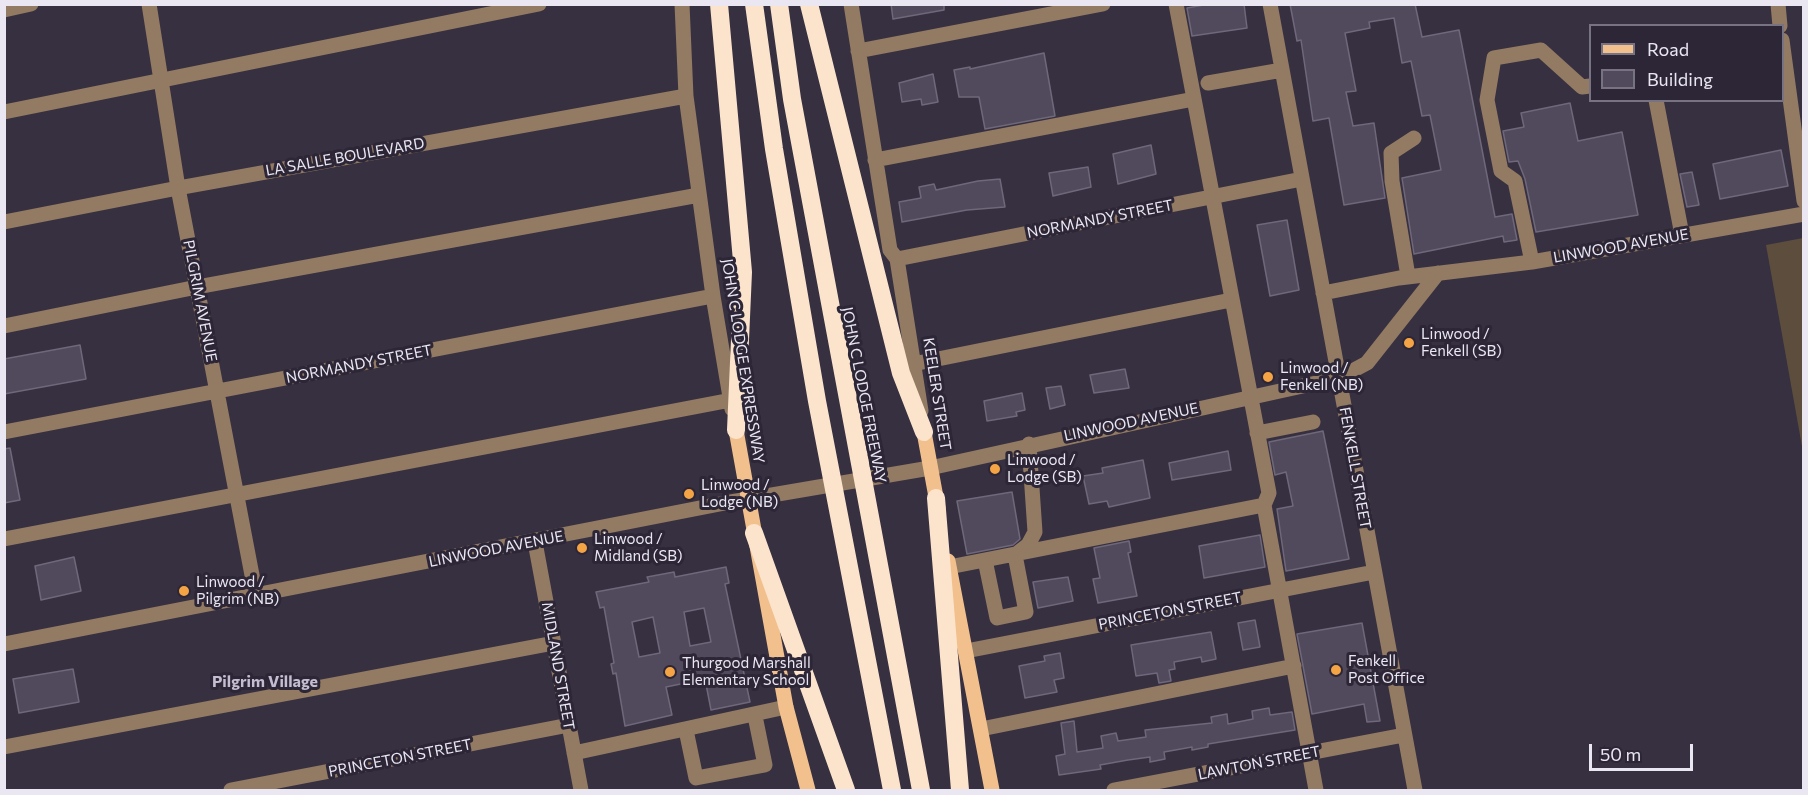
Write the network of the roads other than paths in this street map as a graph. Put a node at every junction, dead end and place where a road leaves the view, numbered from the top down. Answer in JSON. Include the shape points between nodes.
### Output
{"nodes":[{"id":1,"x":32,"y":4,"type":"edge"},
{"id":2,"x":149,"y":4,"type":"edge"},
{"id":3,"x":539,"y":4,"type":"edge"},
{"id":4,"x":682,"y":4,"type":"edge"},
{"id":5,"x":720,"y":4,"type":"edge"},
{"id":6,"x":754,"y":4,"type":"edge"},
{"id":7,"x":779,"y":4,"type":"edge"},
{"id":8,"x":809,"y":4,"type":"edge"},
{"id":9,"x":851,"y":4,"type":"edge"},
{"id":10,"x":1103,"y":4,"type":"edge"},
{"id":11,"x":1176,"y":4,"type":"edge"},
{"id":12,"x":1270,"y":4,"type":"edge"},
{"id":13,"x":1778,"y":4,"type":"edge"},
{"id":14,"x":4,"y":10,"type":"edge"},
{"id":15,"x":1780,"y":24,"type":"edge"},
{"id":16,"x":858,"y":51,"type":"junction"},
{"id":17,"x":1784,"y":55,"type":"edge"},
{"id":18,"x":1282,"y":70,"type":"junction"},
{"id":19,"x":161,"y":81,"type":"junction"},
{"id":20,"x":1208,"y":83,"type":"dead end"},
{"id":21,"x":1589,"y":86,"type":"edge"},
{"id":22,"x":686,"y":96,"type":"junction"},
{"id":23,"x":1194,"y":99,"type":"junction"},
{"id":24,"x":1656,"y":102,"type":"edge"},
{"id":25,"x":4,"y":112,"type":"edge"},
{"id":26,"x":1414,"y":138,"type":"dead end"},
{"id":27,"x":875,"y":160,"type":"junction"},
{"id":28,"x":1302,"y":179,"type":"junction"},
{"id":29,"x":178,"y":188,"type":"junction"},
{"id":30,"x":699,"y":195,"type":"junction"},
{"id":31,"x":1212,"y":197,"type":"junction"},
{"id":32,"x":1803,"y":201,"type":"edge"},
{"id":33,"x":1803,"y":214,"type":"edge"},
{"id":34,"x":4,"y":222,"type":"edge"},
{"id":35,"x":1682,"y":235,"type":"junction"},
{"id":36,"x":897,"y":259,"type":"junction"},
{"id":37,"x":1532,"y":262,"type":"junction"},
{"id":38,"x":1438,"y":273,"type":"junction"},
{"id":39,"x":1408,"y":276,"type":"junction"},
{"id":40,"x":197,"y":287,"type":"junction"},
{"id":41,"x":1323,"y":293,"type":"junction"},
{"id":42,"x":713,"y":296,"type":"junction"},
{"id":43,"x":1232,"y":300,"type":"junction"},
{"id":44,"x":4,"y":326,"type":"edge"},
{"id":45,"x":914,"y":364,"type":"junction"},
{"id":46,"x":1339,"y":378,"type":"junction"},
{"id":47,"x":217,"y":392,"type":"junction"},
{"id":48,"x":1250,"y":397,"type":"junction"},
{"id":49,"x":731,"y":400,"type":"junction"},
{"id":50,"x":1313,"y":422,"type":"dead end"},
{"id":51,"x":736,"y":430,"type":"junction"},
{"id":52,"x":4,"y":432,"type":"edge"},
{"id":53,"x":924,"y":432,"type":"junction"},
{"id":54,"x":1257,"y":433,"type":"junction"},
{"id":55,"x":1029,"y":444,"type":"junction"},
{"id":56,"x":930,"y":468,"type":"junction"},
{"id":57,"x":236,"y":494,"type":"junction"},
{"id":58,"x":936,"y":498,"type":"junction"},
{"id":59,"x":749,"y":499,"type":"junction"},
{"id":60,"x":1264,"y":505,"type":"junction"},
{"id":61,"x":754,"y":533,"type":"junction"},
{"id":62,"x":4,"y":539,"type":"edge"},
{"id":63,"x":536,"y":542,"type":"junction"},
{"id":64,"x":1015,"y":555,"type":"junction"},
{"id":65,"x":985,"y":560,"type":"junction"},
{"id":66,"x":950,"y":567,"type":"junction"},
{"id":67,"x":1374,"y":572,"type":"junction"},
{"id":68,"x":1280,"y":590,"type":"junction"},
{"id":69,"x":256,"y":596,"type":"junction"},
{"id":70,"x":1004,"y":616,"type":"junction"},
{"id":71,"x":554,"y":643,"type":"junction"},
{"id":72,"x":1009,"y":643,"type":"junction"},
{"id":73,"x":4,"y":644,"type":"edge"},
{"id":74,"x":966,"y":651,"type":"junction"},
{"id":75,"x":1294,"y":666,"type":"junction"},
{"id":76,"x":786,"y":707,"type":"junction"},
{"id":77,"x":755,"y":716,"type":"junction"},
{"id":78,"x":569,"y":725,"type":"junction"},
{"id":79,"x":981,"y":729,"type":"junction"},
{"id":80,"x":686,"y":730,"type":"junction"},
{"id":81,"x":1404,"y":735,"type":"junction"},
{"id":82,"x":4,"y":747,"type":"edge"},
{"id":83,"x":574,"y":753,"type":"junction"},
{"id":84,"x":1310,"y":753,"type":"junction"},
{"id":85,"x":231,"y":790,"type":"edge"},
{"id":86,"x":581,"y":790,"type":"edge"},
{"id":87,"x":808,"y":790,"type":"edge"},
{"id":88,"x":846,"y":790,"type":"edge"},
{"id":89,"x":892,"y":790,"type":"edge"},
{"id":90,"x":921,"y":790,"type":"edge"},
{"id":91,"x":960,"y":790,"type":"edge"},
{"id":92,"x":992,"y":790,"type":"edge"},
{"id":93,"x":1114,"y":790,"type":"edge"},
{"id":94,"x":1316,"y":790,"type":"edge"},
{"id":95,"x":1415,"y":790,"type":"edge"}],
"edges":[{"from":1,"to":14,"type":"street"},
{"from":2,"to":19,"type":"street","name":"PILGRIM AVENUE"},
{"from":3,"to":19,"type":"street"},
{"from":4,"to":22,"type":"street","name":"JOHN C LODGE EXPRESSWAY"},
{"from":5,"to":51,"type":"highway","via":[[743,272]]},
{"from":6,"to":89,"type":"highway","via":[[817,401]]},
{"from":7,"to":90,"type":"highway","name":"JOHN C LODGE FREEWAY","via":[[813,216]]},
{"from":8,"to":53,"type":"highway","via":[[901,373]]},
{"from":9,"to":16,"type":"street","name":"KEELER STREET"},
{"from":10,"to":16,"type":"street"},
{"from":11,"to":23,"type":"street"},
{"from":12,"to":18,"type":"street","name":"FENKELL STREET"},
{"from":13,"to":15,"type":"street"},
{"from":16,"to":27,"type":"street","name":"KEELER STREET"},
{"from":17,"to":32,"type":"street"},
{"from":18,"to":20,"type":"street"},
{"from":18,"to":28,"type":"street","name":"FENKELL STREET"},
{"from":19,"to":25,"type":"street"},
{"from":19,"to":29,"type":"street","name":"PILGRIM AVENUE"},
{"from":21,"to":37,"type":"street","via":[[1582,87],[1541,50],[1494,58],[1487,100],[1501,171],[1515,181]]},
{"from":22,"to":29,"type":"street","name":"LA SALLE BOULEVARD"},
{"from":22,"to":30,"type":"street","name":"JOHN C LODGE EXPRESSWAY"},
{"from":23,"to":27,"type":"street"},
{"from":23,"to":31,"type":"street"},
{"from":24,"to":35,"type":"street"},
{"from":26,"to":39,"type":"street","via":[[1391,153]]},
{"from":27,"to":36,"type":"street","name":"KEELER STREET","via":[[890,250]]},
{"from":28,"to":31,"type":"street","name":"NORMANDY STREET"},
{"from":28,"to":41,"type":"street","name":"FENKELL STREET"},
{"from":29,"to":34,"type":"street","name":"LA SALLE BOULEVARD"},
{"from":29,"to":40,"type":"street","name":"PILGRIM AVENUE"},
{"from":30,"to":40,"type":"street"},
{"from":30,"to":42,"type":"street","name":"JOHN C LODGE EXPRESSWAY"},
{"from":31,"to":36,"type":"street","name":"NORMANDY STREET"},
{"from":31,"to":43,"type":"street"},
{"from":33,"to":35,"type":"street","name":"LINWOOD AVENUE"},
{"from":35,"to":37,"type":"street","name":"LINWOOD AVENUE"},
{"from":36,"to":45,"type":"street","name":"KEELER STREET"},
{"from":37,"to":38,"type":"street","name":"LINWOOD AVENUE"},
{"from":38,"to":39,"type":"street","name":"LINWOOD AVENUE"},
{"from":38,"to":46,"type":"street","name":"LINWOOD AVENUE","via":[[1367,363]]},
{"from":39,"to":41,"type":"street","name":"LINWOOD AVENUE"},
{"from":40,"to":44,"type":"street"},
{"from":40,"to":47,"type":"street","name":"PILGRIM AVENUE"},
{"from":41,"to":46,"type":"street","name":"FENKELL STREET"},
{"from":42,"to":47,"type":"street","name":"NORMANDY STREET"},
{"from":42,"to":49,"type":"street","name":"JOHN C LODGE EXPRESSWAY"},
{"from":43,"to":45,"type":"street"},
{"from":43,"to":48,"type":"street"},
{"from":45,"to":53,"type":"street","name":"KEELER STREET"},
{"from":46,"to":48,"type":"street","name":"LINWOOD AVENUE"},
{"from":46,"to":67,"type":"street","name":"FENKELL STREET"},
{"from":47,"to":52,"type":"street","name":"NORMANDY STREET"},
{"from":47,"to":57,"type":"street","name":"PILGRIM AVENUE"},
{"from":48,"to":54,"type":"street"},
{"from":48,"to":55,"type":"street","name":"LINWOOD AVENUE"},
{"from":49,"to":51,"type":"street","name":"JOHN C LODGE EXPRESSWAY"},
{"from":49,"to":57,"type":"street"},
{"from":50,"to":54,"type":"street"},
{"from":51,"to":59,"type":"main road","name":"JOHN C LODGE EXPRESSWAY"},
{"from":53,"to":56,"type":"main road","name":"KEELER STREET"},
{"from":54,"to":60,"type":"street","via":[[1269,493]]},
{"from":55,"to":56,"type":"street","name":"LINWOOD AVENUE"},
{"from":55,"to":64,"type":"street","via":[[1035,532]]},
{"from":56,"to":58,"type":"main road","name":"KEELER STREET"},
{"from":56,"to":59,"type":"street","name":"LINWOOD AVENUE"},
{"from":57,"to":62,"type":"street"},
{"from":57,"to":69,"type":"street","name":"PILGRIM AVENUE"},
{"from":58,"to":66,"type":"main road","name":"KEELER STREET"},
{"from":58,"to":91,"type":"highway"},
{"from":59,"to":61,"type":"main road","name":"JOHN C LODGE EXPRESSWAY"},
{"from":59,"to":63,"type":"street","name":"LINWOOD AVENUE"},
{"from":60,"to":64,"type":"street"},
{"from":60,"to":68,"type":"street"},
{"from":61,"to":76,"type":"main road","name":"JOHN C LODGE EXPRESSWAY"},
{"from":61,"to":88,"type":"highway"},
{"from":63,"to":69,"type":"street","name":"LINWOOD AVENUE"},
{"from":63,"to":71,"type":"street","name":"MIDLAND STREET"},
{"from":64,"to":65,"type":"street"},
{"from":64,"to":70,"type":"street","via":[[1026,612]]},
{"from":65,"to":66,"type":"street"},
{"from":65,"to":70,"type":"street","via":[[997,618]]},
{"from":66,"to":74,"type":"main road","name":"KEELER STREET"},
{"from":67,"to":68,"type":"street","name":"PRINCETON STREET"},
{"from":67,"to":81,"type":"street","name":"FENKELL STREET"},
{"from":68,"to":72,"type":"street","name":"PRINCETON STREET"},
{"from":68,"to":75,"type":"street"},
{"from":69,"to":73,"type":"street","name":"LINWOOD AVENUE"},
{"from":70,"to":72,"type":"street"},
{"from":71,"to":78,"type":"street","name":"MIDLAND STREET"},
{"from":71,"to":82,"type":"street"},
{"from":72,"to":74,"type":"street","name":"PRINCETON STREET"},
{"from":74,"to":79,"type":"main road","name":"KEELER STREET"},
{"from":75,"to":79,"type":"street"},
{"from":75,"to":84,"type":"street"},
{"from":76,"to":77,"type":"street"},
{"from":76,"to":87,"type":"main road","name":"JOHN C LODGE EXPRESSWAY"},
{"from":77,"to":80,"type":"street"},
{"from":77,"to":80,"type":"street","via":[[765,765],[696,778]]},
{"from":78,"to":83,"type":"street","name":"MIDLAND STREET"},
{"from":78,"to":85,"type":"street","name":"PRINCETON STREET"},
{"from":79,"to":92,"type":"main road","name":"KEELER STREET"},
{"from":80,"to":83,"type":"street"},
{"from":81,"to":84,"type":"street","name":"LAWTON STREET"},
{"from":81,"to":95,"type":"street","name":"FENKELL STREET"},
{"from":83,"to":86,"type":"street","name":"MIDLAND STREET"},
{"from":84,"to":93,"type":"street","name":"LAWTON STREET"},
{"from":84,"to":94,"type":"street"}]}
